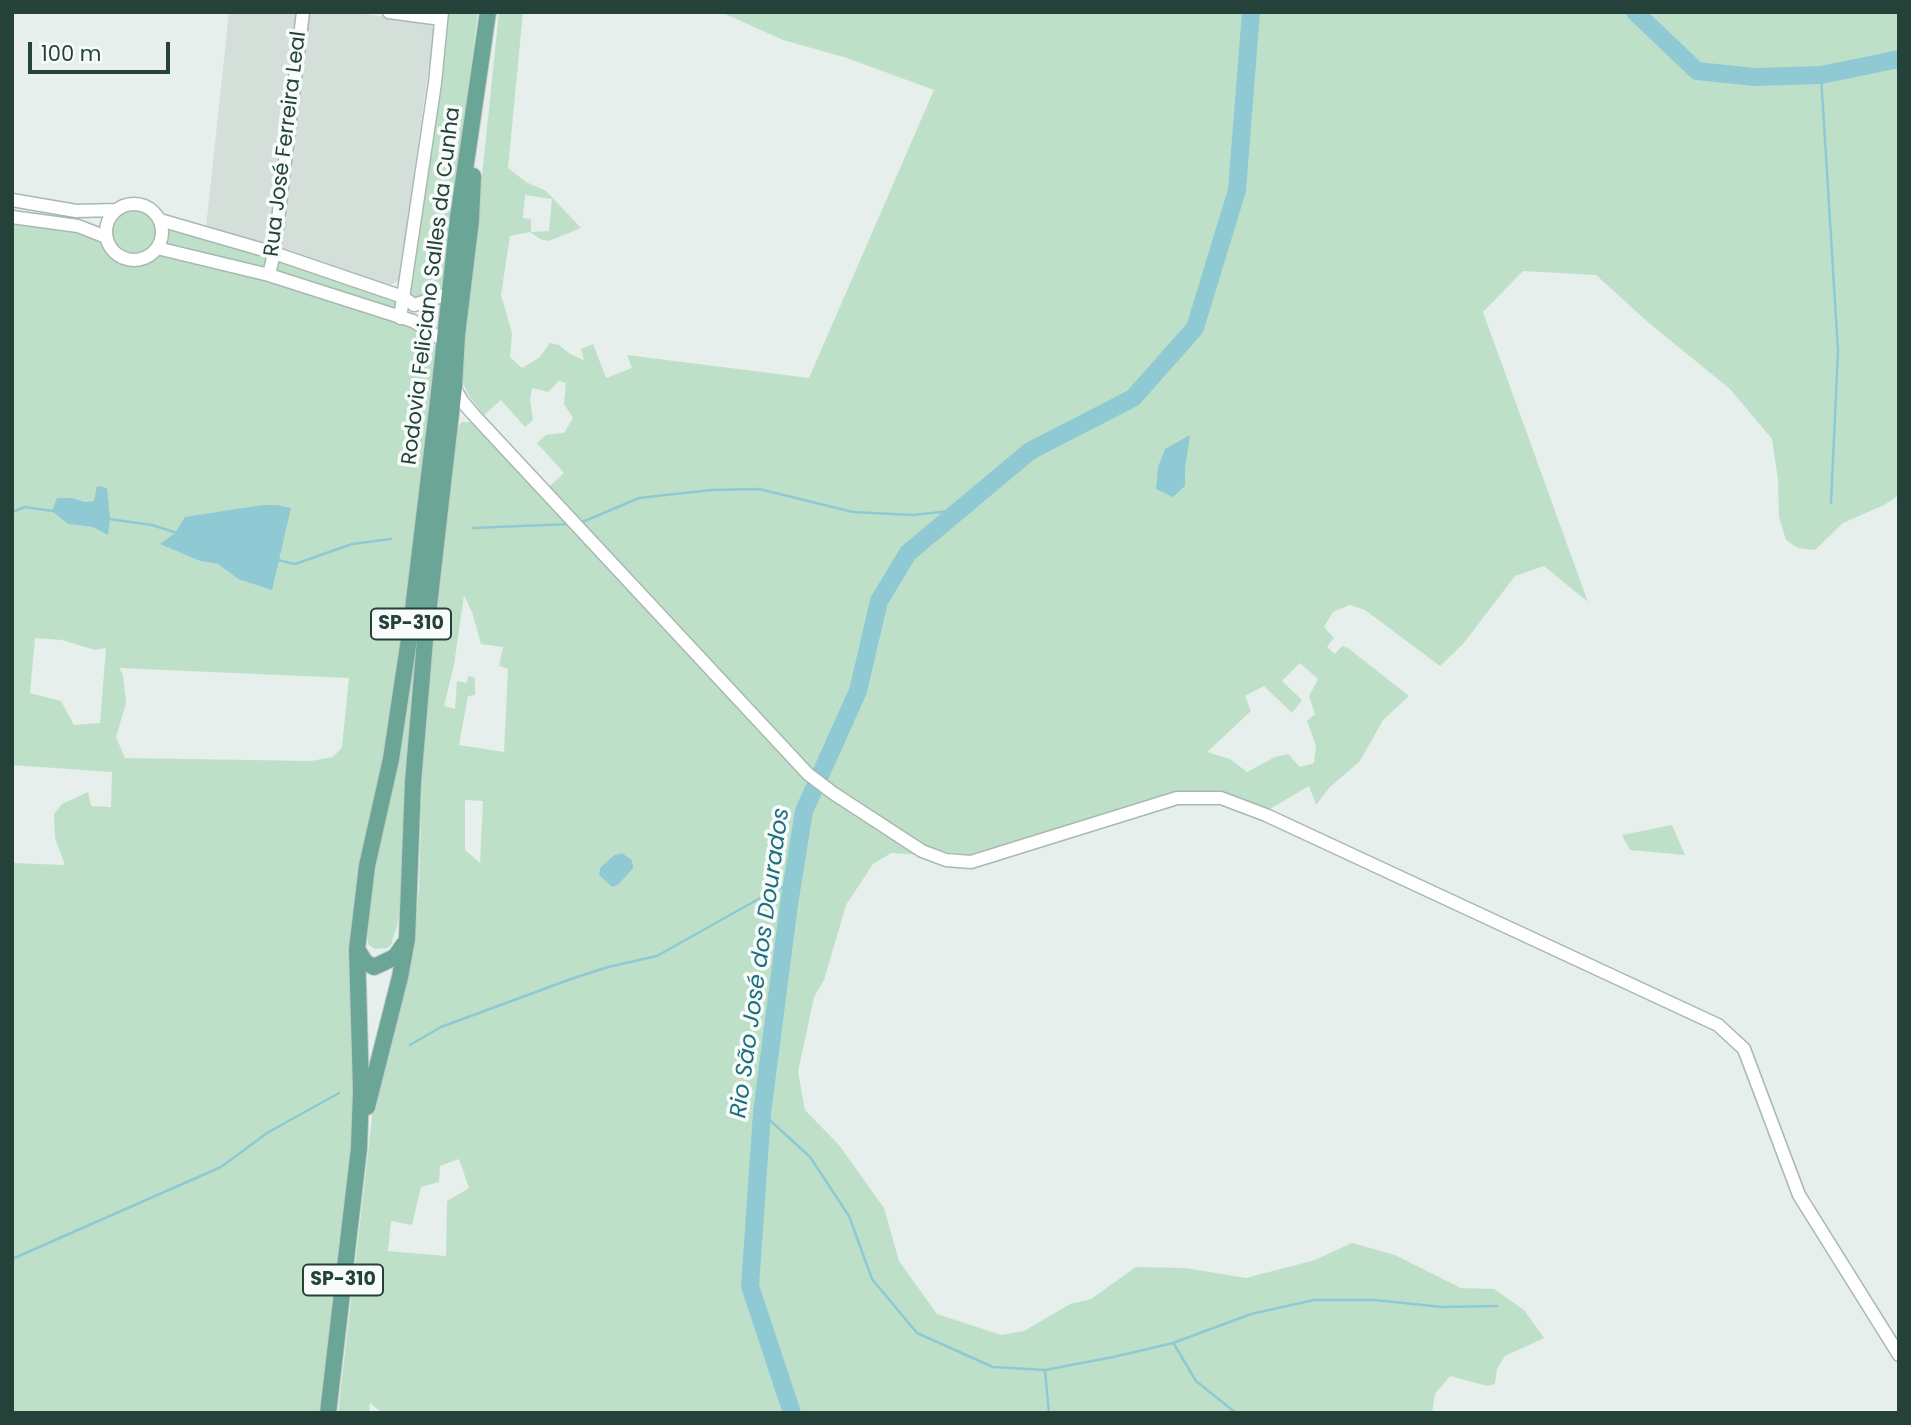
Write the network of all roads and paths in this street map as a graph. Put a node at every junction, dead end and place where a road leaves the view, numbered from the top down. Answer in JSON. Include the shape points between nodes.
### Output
{"nodes":[{"id":1,"x":303,"y":12,"type":"edge"},
{"id":2,"x":389,"y":12,"type":"edge"},
{"id":3,"x":488,"y":12,"type":"edge"},
{"id":4,"x":442,"y":16,"type":"edge"},
{"id":5,"x":477,"y":99,"type":"junction"},
{"id":6,"x":12,"y":200,"type":"edge"},
{"id":7,"x":116,"y":210,"type":"junction"},
{"id":8,"x":12,"y":218,"type":"edge"},
{"id":9,"x":160,"y":220,"type":"junction"},
{"id":10,"x":106,"y":237,"type":"junction"},
{"id":11,"x":157,"y":248,"type":"junction"},
{"id":12,"x":274,"y":253,"type":"junction"},
{"id":13,"x":269,"y":275,"type":"junction"},
{"id":14,"x":449,"y":294,"type":"junction"},
{"id":15,"x":403,"y":297,"type":"junction"},
{"id":16,"x":400,"y":318,"type":"junction"},
{"id":17,"x":444,"y":341,"type":"junction"},
{"id":18,"x":454,"y":387,"type":"junction"},
{"id":19,"x":473,"y":414,"type":"junction"},
{"id":20,"x":449,"y":428,"type":"junction"},
{"id":21,"x":407,"y":939,"type":"junction"},
{"id":22,"x":357,"y":949,"type":"junction"},
{"id":23,"x":359,"y":1148,"type":"junction"},
{"id":24,"x":1899,"y":1355,"type":"edge"},
{"id":25,"x":328,"y":1413,"type":"edge"}],
"edges":[{"from":1,"to":12,"type":"street","name":"Rua José Ferreira Leal"},
{"from":2,"to":4,"type":"street"},
{"from":3,"to":5,"type":"main road","number":"SP-310"},
{"from":4,"to":15,"type":"street"},
{"from":5,"to":14,"type":"main road","name":"Rodovia Feliciano Salles da Cunha","number":"SP-310"},
{"from":5,"to":18,"type":"main road","name":"Rodovia Feliciano Salles da Cunha","number":"SP-310","via":[[471,220]]},
{"from":6,"to":7,"type":"street","via":[[76,211]]},
{"from":7,"to":9,"type":"street","via":[[129,204],[144,205]]},
{"from":7,"to":10,"type":"street","via":[[107,222]]},
{"from":8,"to":10,"type":"street","via":[[78,226]]},
{"from":9,"to":11,"type":"street"},
{"from":9,"to":12,"type":"street"},
{"from":10,"to":11,"type":"street","via":[[124,259],[146,258]]},
{"from":11,"to":13,"type":"street"},
{"from":12,"to":13,"type":"street","name":"Rua José Ferreira Leal"},
{"from":12,"to":15,"type":"street"},
{"from":13,"to":16,"type":"street"},
{"from":14,"to":15,"type":"street","via":[[414,305]]},
{"from":14,"to":17,"type":"main road","name":"Rodovia Feliciano Salles da Cunha","number":"SP-310"},
{"from":15,"to":16,"type":"street"},
{"from":16,"to":17,"type":"street"},
{"from":17,"to":22,"type":"main road","name":"Rodovia Feliciano Salles da Cunha","number":"SP-310","via":[[411,626],[391,759],[367,866]]},
{"from":18,"to":19,"type":"street"},
{"from":18,"to":20,"type":"main road","name":"Rodovia Feliciano Salles da Cunha","number":"SP-310"},
{"from":19,"to":20,"type":"street","via":[[459,418]]},
{"from":19,"to":24,"type":"street","via":[[808,774],[922,851],[946,860],[971,862],[1177,798],[1221,798],[1718,1025],[1744,1049],[1800,1195]]},
{"from":20,"to":21,"type":"main road","name":"Rodovia Feliciano Salles da Cunha","number":"SP-310","via":[[414,769]]},
{"from":21,"to":22,"type":"main road","via":[[395,957],[374,967]]},
{"from":21,"to":23,"type":"main road","name":"Rodovia Feliciano Salles da Cunha","number":"SP-310"},
{"from":22,"to":23,"type":"main road","name":"Rodovia Feliciano Salles da Cunha","number":"SP-310"},
{"from":23,"to":25,"type":"main road","name":"Rodovia Feliciano Salles da Cunha","number":"SP-310"}]}
